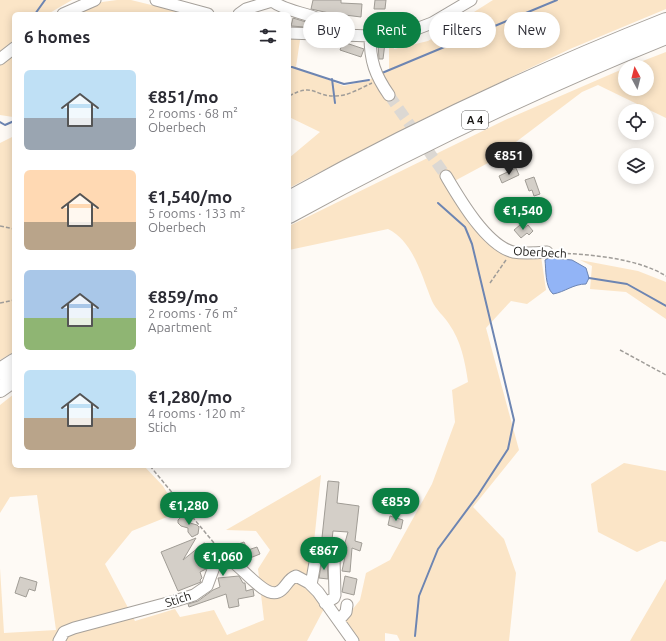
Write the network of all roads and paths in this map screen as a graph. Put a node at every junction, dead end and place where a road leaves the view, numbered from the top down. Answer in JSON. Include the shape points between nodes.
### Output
{"nodes":[{"id":1,"x":95,"y":0,"type":"edge"},
{"id":2,"x":156,"y":0,"type":"edge"},
{"id":3,"x":471,"y":0,"type":"edge"},
{"id":4,"x":68,"y":12,"type":"edge"},
{"id":5,"x":201,"y":12,"type":"edge"},
{"id":6,"x":241,"y":12,"type":"edge"},
{"id":7,"x":303,"y":14,"type":"edge"},
{"id":8,"x":666,"y":21,"type":"edge"},
{"id":9,"x":421,"y":28,"type":"edge"},
{"id":10,"x":291,"y":33,"type":"edge"},
{"id":11,"x":303,"y":34,"type":"edge"},
{"id":12,"x":666,"y":36,"type":"edge"},
{"id":13,"x":371,"y":48,"type":"edge"},
{"id":14,"x":12,"y":50,"type":"edge"},
{"id":15,"x":0,"y":59,"type":"edge"},
{"id":16,"x":379,"y":80,"type":"junction"},
{"id":17,"x":291,"y":95,"type":"edge"},
{"id":18,"x":389,"y":95,"type":"tunnel mouth"},
{"id":19,"x":446,"y":176,"type":"tunnel mouth"},
{"id":20,"x":291,"y":198,"type":"edge"},
{"id":21,"x":291,"y":214,"type":"edge"},
{"id":22,"x":0,"y":226,"type":"edge"},
{"id":23,"x":12,"y":229,"type":"edge"},
{"id":24,"x":512,"y":252,"type":"junction"},
{"id":25,"x":547,"y":252,"type":"joint"},
{"id":26,"x":666,"y":276,"type":"edge"},
{"id":27,"x":490,"y":283,"type":"dead end"},
{"id":28,"x":12,"y":300,"type":"edge"},
{"id":29,"x":0,"y":303,"type":"edge"},
{"id":30,"x":620,"y":350,"type":"dead end"},
{"id":31,"x":12,"y":363,"type":"edge"},
{"id":32,"x":0,"y":372,"type":"edge"},
{"id":33,"x":666,"y":374,"type":"edge"},
{"id":34,"x":12,"y":380,"type":"edge"},
{"id":35,"x":0,"y":388,"type":"edge"},
{"id":36,"x":152,"y":468,"type":"edge"},
{"id":37,"x":223,"y":556,"type":"junction"},
{"id":38,"x":311,"y":584,"type":"junction"},
{"id":39,"x":325,"y":603,"type":"junction"},
{"id":40,"x":347,"y":605,"type":"dead end"},
{"id":41,"x":339,"y":622,"type":"junction"},
{"id":42,"x":59,"y":641,"type":"edge"},
{"id":43,"x":343,"y":641,"type":"edge"},
{"id":44,"x":353,"y":641,"type":"edge"}],
"edges":[{"from":1,"to":4,"type":"street"},
{"from":2,"to":5,"type":"street"},
{"from":3,"to":9,"type":"street"},
{"from":6,"to":7,"type":"street","via":[[272,1],[287,10]]},
{"from":8,"to":20,"type":"highway","number":"A 4","via":[[532,77]]},
{"from":10,"to":11,"type":"street"},
{"from":12,"to":21,"type":"highway","number":"A 4","via":[[538,90]]},
{"from":13,"to":16,"type":"street","via":[[372,64]]},
{"from":14,"to":15,"type":"street"},
{"from":16,"to":17,"type":"path","via":[[338,96],[305,89]]},
{"from":16,"to":18,"type":"street"},
{"from":19,"to":24,"type":"street","name":"Oberbech","via":[[482,229]]},
{"from":22,"to":23,"type":"path"},
{"from":24,"to":25,"type":"street","name":"Oberbech"},
{"from":24,"to":27,"type":"path"},
{"from":25,"to":26,"type":"path","name":"Oberbech","via":[[598,256],[639,265]]},
{"from":28,"to":29,"type":"path"},
{"from":30,"to":33,"type":"path"},
{"from":31,"to":32,"type":"highway"},
{"from":34,"to":35,"type":"highway"},
{"from":36,"to":37,"type":"path","via":[[211,538]]},
{"from":37,"to":38,"type":"street","via":[[228,557],[271,593],[277,593],[296,576]]},
{"from":37,"to":42,"type":"street","name":"Stich","via":[[217,559],[207,586],[198,593],[74,628],[64,632]]},
{"from":38,"to":39,"type":"street"},
{"from":38,"to":39,"type":"street","via":[[316,557],[319,554],[331,555],[334,558],[335,595]]},
{"from":39,"to":41,"type":"street"},
{"from":40,"to":41,"type":"street","via":[[346,612]]},
{"from":41,"to":43,"type":"street"},
{"from":41,"to":44,"type":"street"}]}
